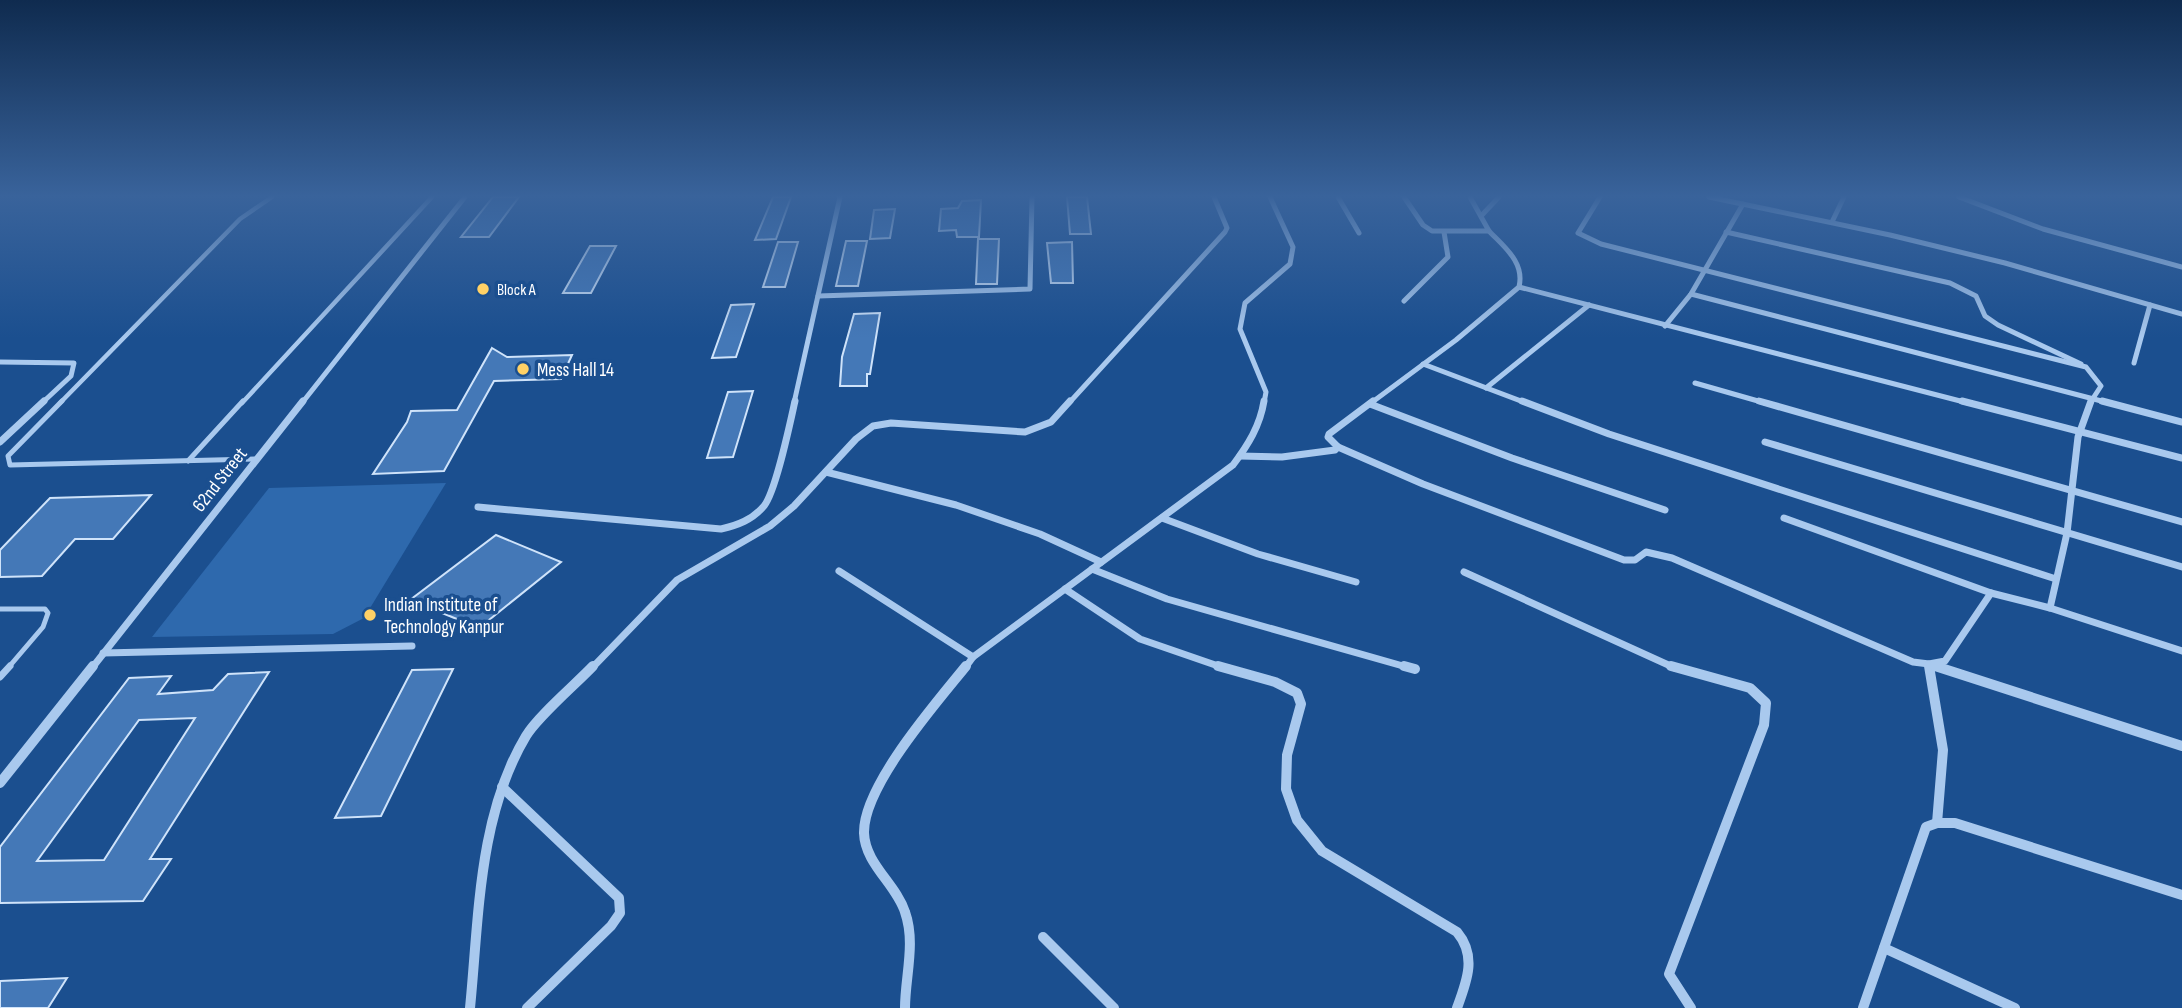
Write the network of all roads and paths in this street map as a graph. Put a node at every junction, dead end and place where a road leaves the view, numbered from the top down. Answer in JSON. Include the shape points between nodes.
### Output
{"nodes":[{"id":1,"x":215,"y":244,"type":"edge"},
{"id":2,"x":388,"y":244,"type":"edge"},
{"id":3,"x":427,"y":244,"type":"edge"},
{"id":4,"x":830,"y":244,"type":"edge"},
{"id":5,"x":1031,"y":244,"type":"edge"},
{"id":6,"x":1214,"y":244,"type":"edge"},
{"id":7,"x":1292,"y":244,"type":"edge"},
{"id":8,"x":1446,"y":244,"type":"edge"},
{"id":9,"x":1501,"y":244,"type":"edge"},
{"id":10,"x":1601,"y":244,"type":"edge"},
{"id":11,"x":1719,"y":244,"type":"edge"},
{"id":12,"x":1779,"y":244,"type":"edge"},
{"id":13,"x":1927,"y":244,"type":"edge"},
{"id":14,"x":2098,"y":244,"type":"edge"},
{"id":15,"x":2182,"y":267,"type":"edge"},
{"id":16,"x":1703,"y":270,"type":"junction"},
{"id":17,"x":1520,"y":287,"type":"junction"},
{"id":18,"x":1691,"y":294,"type":"junction"},
{"id":19,"x":818,"y":296,"type":"junction"},
{"id":20,"x":1404,"y":302,"type":"dead end"},
{"id":21,"x":1589,"y":305,"type":"junction"},
{"id":22,"x":2150,"y":305,"type":"junction"},
{"id":23,"x":2182,"y":314,"type":"edge"},
{"id":24,"x":1665,"y":326,"type":"junction"},
{"id":25,"x":0,"y":362,"type":"edge"},
{"id":26,"x":2134,"y":363,"type":"dead end"},
{"id":27,"x":1423,"y":364,"type":"junction"},
{"id":28,"x":2086,"y":367,"type":"junction"},
{"id":29,"x":1695,"y":383,"type":"dead end"},
{"id":30,"x":1486,"y":388,"type":"junction"},
{"id":31,"x":2090,"y":399,"type":"junction"},
{"id":32,"x":1370,"y":404,"type":"junction"},
{"id":33,"x":2182,"y":422,"type":"edge"},
{"id":34,"x":2080,"y":431,"type":"junction"},
{"id":35,"x":0,"y":442,"type":"edge"},
{"id":36,"x":1765,"y":442,"type":"dead end"},
{"id":37,"x":1338,"y":447,"type":"junction"},
{"id":38,"x":1240,"y":456,"type":"junction"},
{"id":39,"x":2182,"y":458,"type":"edge"},
{"id":40,"x":255,"y":459,"type":"junction"},
{"id":41,"x":188,"y":460,"type":"junction"},
{"id":42,"x":826,"y":472,"type":"junction"},
{"id":43,"x":2071,"y":490,"type":"junction"},
{"id":44,"x":478,"y":507,"type":"dead end"},
{"id":45,"x":1665,"y":510,"type":"dead end"},
{"id":46,"x":1162,"y":517,"type":"junction"},
{"id":47,"x":1784,"y":518,"type":"dead end"},
{"id":48,"x":2182,"y":522,"type":"edge"},
{"id":49,"x":2067,"y":532,"type":"junction"},
{"id":50,"x":1101,"y":562,"type":"junction"},
{"id":51,"x":2182,"y":567,"type":"edge"},
{"id":52,"x":1092,"y":569,"type":"junction"},
{"id":53,"x":839,"y":571,"type":"dead end"},
{"id":54,"x":1464,"y":572,"type":"dead end"},
{"id":55,"x":2056,"y":579,"type":"junction"},
{"id":56,"x":1356,"y":582,"type":"dead end"},
{"id":57,"x":1065,"y":589,"type":"junction"},
{"id":58,"x":1991,"y":593,"type":"junction"},
{"id":59,"x":2050,"y":608,"type":"junction"},
{"id":60,"x":0,"y":609,"type":"edge"},
{"id":61,"x":412,"y":646,"type":"dead end"},
{"id":62,"x":2182,"y":651,"type":"edge"},
{"id":63,"x":103,"y":653,"type":"junction"},
{"id":64,"x":973,"y":657,"type":"junction"},
{"id":65,"x":1929,"y":664,"type":"junction"},
{"id":66,"x":1415,"y":669,"type":"dead end"},
{"id":67,"x":0,"y":677,"type":"edge"},
{"id":68,"x":2182,"y":746,"type":"edge"},
{"id":69,"x":0,"y":783,"type":"edge"},
{"id":70,"x":502,"y":787,"type":"junction"},
{"id":71,"x":1937,"y":823,"type":"junction"},
{"id":72,"x":2182,"y":895,"type":"edge"},
{"id":73,"x":1043,"y":937,"type":"dead end"},
{"id":74,"x":1884,"y":948,"type":"junction"},
{"id":75,"x":470,"y":1008,"type":"edge"},
{"id":76,"x":527,"y":1008,"type":"edge"},
{"id":77,"x":905,"y":1008,"type":"edge"},
{"id":78,"x":1114,"y":1008,"type":"edge"},
{"id":79,"x":1457,"y":1008,"type":"edge"},
{"id":80,"x":1691,"y":1008,"type":"edge"},
{"id":81,"x":1863,"y":1008,"type":"edge"},
{"id":82,"x":2015,"y":1008,"type":"edge"}],
"edges":[{"from":1,"to":41,"type":"lane","via":[[8,456],[10,465]]},
{"from":2,"to":41,"type":"lane"},
{"from":3,"to":40,"type":"street","name":"62nd Street"},
{"from":4,"to":19,"type":"street"},
{"from":5,"to":19,"type":"street","via":[[1030,289],[1025,291]]},
{"from":6,"to":42,"type":"street","via":[[1051,422],[1025,432],[873,426]]},
{"from":7,"to":38,"type":"street","via":[[1290,264],[1245,303],[1240,329],[1266,392],[1251,443]]},
{"from":8,"to":20,"type":"street","via":[[1448,257]]},
{"from":9,"to":17,"type":"street","via":[[1520,265]]},
{"from":10,"to":16,"type":"street"},
{"from":11,"to":16,"type":"street"},
{"from":12,"to":28,"type":"street","via":[[1950,283],[1976,296],[1990,320]]},
{"from":13,"to":22,"type":"street"},
{"from":14,"to":15,"type":"street"},
{"from":16,"to":18,"type":"street"},
{"from":16,"to":28,"type":"street"},
{"from":17,"to":21,"type":"street"},
{"from":17,"to":27,"type":"street"},
{"from":18,"to":24,"type":"street"},
{"from":18,"to":31,"type":"street"},
{"from":19,"to":44,"type":"street","via":[[785,450],[765,505],[742,524],[721,529]]},
{"from":21,"to":24,"type":"street"},
{"from":21,"to":30,"type":"street"},
{"from":22,"to":23,"type":"street"},
{"from":22,"to":26,"type":"street"},
{"from":24,"to":34,"type":"street"},
{"from":25,"to":35,"type":"street","via":[[74,363],[71,376]]},
{"from":27,"to":30,"type":"street"},
{"from":27,"to":32,"type":"street"},
{"from":28,"to":31,"type":"street","via":[[2101,386]]},
{"from":29,"to":43,"type":"street"},
{"from":30,"to":55,"type":"street","via":[[1609,434]]},
{"from":31,"to":33,"type":"street"},
{"from":31,"to":34,"type":"street"},
{"from":32,"to":37,"type":"street","via":[[1329,434]]},
{"from":32,"to":45,"type":"street"},
{"from":34,"to":39,"type":"street"},
{"from":34,"to":43,"type":"street"},
{"from":36,"to":49,"type":"street"},
{"from":37,"to":38,"type":"street","via":[[1282,457]]},
{"from":37,"to":65,"type":"street","via":[[1624,560],[1631,562],[1647,552],[1672,558],[1913,662]]},
{"from":38,"to":46,"type":"street"},
{"from":40,"to":41,"type":"lane"},
{"from":40,"to":63,"type":"street","name":"62nd Street"},
{"from":42,"to":50,"type":"street","via":[[968,509]]},
{"from":42,"to":70,"type":"street","via":[[770,526],[677,580],[642,614],[527,734]]},
{"from":43,"to":48,"type":"street"},
{"from":43,"to":49,"type":"street"},
{"from":46,"to":50,"type":"street"},
{"from":46,"to":56,"type":"street","via":[[1214,540]]},
{"from":47,"to":58,"type":"street"},
{"from":49,"to":51,"type":"street"},
{"from":49,"to":55,"type":"street"},
{"from":50,"to":52,"type":"street"},
{"from":52,"to":57,"type":"street"},
{"from":52,"to":66,"type":"street","via":[[1167,598]]},
{"from":53,"to":64,"type":"street"},
{"from":54,"to":80,"type":"street","via":[[1678,669],[1751,688],[1766,703],[1764,725],[1669,974]]},
{"from":55,"to":59,"type":"street"},
{"from":57,"to":64,"type":"street"},
{"from":57,"to":79,"type":"street","via":[[1140,639],[1297,693],[1301,704],[1287,755],[1286,789],[1297,820],[1321,851],[1468,942],[1471,959]]},
{"from":58,"to":59,"type":"street"},
{"from":58,"to":65,"type":"street","via":[[1945,661]]},
{"from":59,"to":62,"type":"street"},
{"from":60,"to":67,"type":"lane","via":[[33,608],[48,613],[43,627]]},
{"from":61,"to":63,"type":"street"},
{"from":63,"to":69,"type":"street","name":"62nd Street"},
{"from":64,"to":77,"type":"street","via":[[886,770],[863,831],[873,864],[904,910],[910,957]]},
{"from":65,"to":68,"type":"street"},
{"from":65,"to":71,"type":"street","via":[[1942,750]]},
{"from":70,"to":75,"type":"street","via":[[487,846]]},
{"from":70,"to":76,"type":"street","via":[[619,898],[620,913],[611,926]]},
{"from":71,"to":72,"type":"street","via":[[1955,824]]},
{"from":71,"to":74,"type":"street","via":[[1926,827]]},
{"from":73,"to":78,"type":"street"},
{"from":74,"to":81,"type":"street"},
{"from":74,"to":82,"type":"street"}]}
